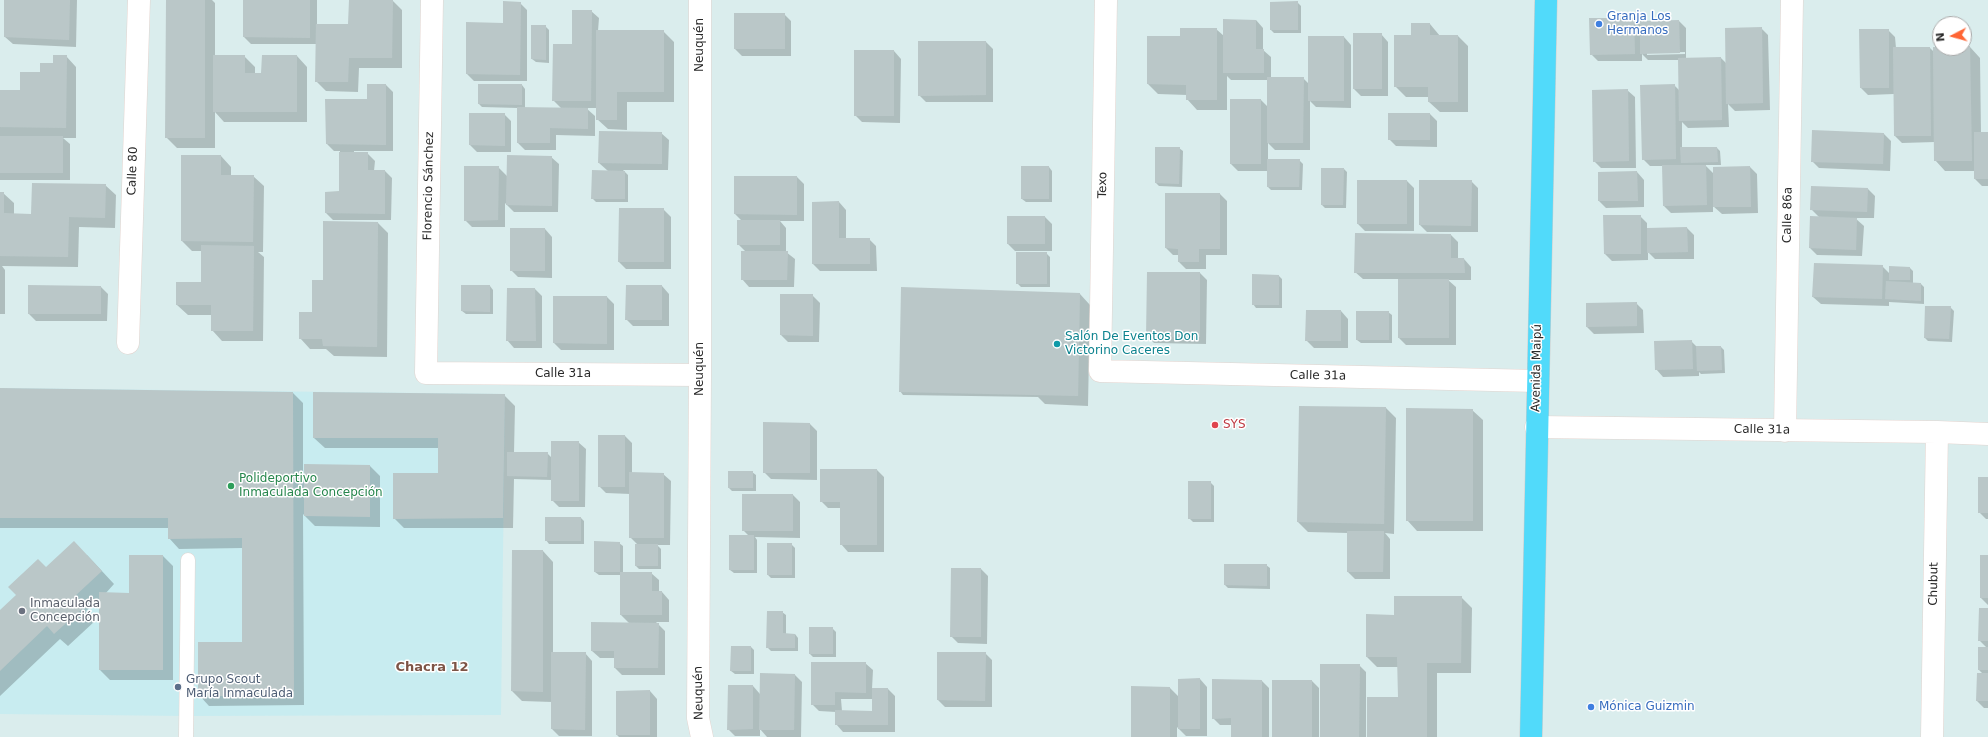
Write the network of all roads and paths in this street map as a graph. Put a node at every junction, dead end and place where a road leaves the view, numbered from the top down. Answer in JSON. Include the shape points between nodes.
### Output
{"nodes":[{"id":1,"x":139,"y":0,"type":"edge"},
{"id":2,"x":432,"y":0,"type":"edge"},
{"id":3,"x":700,"y":0,"type":"edge"},
{"id":4,"x":1106,"y":0,"type":"edge"},
{"id":5,"x":1546,"y":0,"type":"edge"},
{"id":6,"x":1792,"y":0,"type":"edge"},
{"id":7,"x":128,"y":343,"type":"dead end"},
{"id":8,"x":1100,"y":371,"type":"joint"},
{"id":9,"x":426,"y":373,"type":"joint"},
{"id":10,"x":700,"y":375,"type":"junction"},
{"id":11,"x":1536,"y":381,"type":"junction"},
{"id":12,"x":1536,"y":427,"type":"junction"},
{"id":13,"x":1785,"y":431,"type":"junction"},
{"id":14,"x":1937,"y":432,"type":"junction"},
{"id":15,"x":1988,"y":434,"type":"edge"},
{"id":16,"x":188,"y":560,"type":"dead end"},
{"id":17,"x":186,"y":737,"type":"edge"},
{"id":18,"x":702,"y":737,"type":"edge"},
{"id":19,"x":1530,"y":737,"type":"edge"},
{"id":20,"x":1932,"y":737,"type":"edge"}],
"edges":[{"from":1,"to":7,"type":"street","name":"Calle 80"},
{"from":2,"to":9,"type":"street","name":"Florencio Sánchez"},
{"from":3,"to":10,"type":"street","name":"Neuquén"},
{"from":4,"to":8,"type":"street","name":"Texo"},
{"from":5,"to":11,"type":"main road","name":"Avenida Maipú"},
{"from":6,"to":13,"type":"street","name":"Calle 86a"},
{"from":8,"to":11,"type":"street","name":"Calle 31a"},
{"from":9,"to":10,"type":"street","name":"Calle 31a"},
{"from":10,"to":18,"type":"street","name":"Neuquén","via":[[698,718]]},
{"from":11,"to":12,"type":"main road","name":"Avenida Maipú"},
{"from":12,"to":13,"type":"street","name":"Calle 31a"},
{"from":12,"to":19,"type":"main road","name":"Avenida Maipú"},
{"from":13,"to":14,"type":"street","name":"Calle 31a"},
{"from":14,"to":15,"type":"street","name":"Calle 31a"},
{"from":14,"to":20,"type":"street","name":"Chubut"},
{"from":16,"to":17,"type":"lane"}]}
